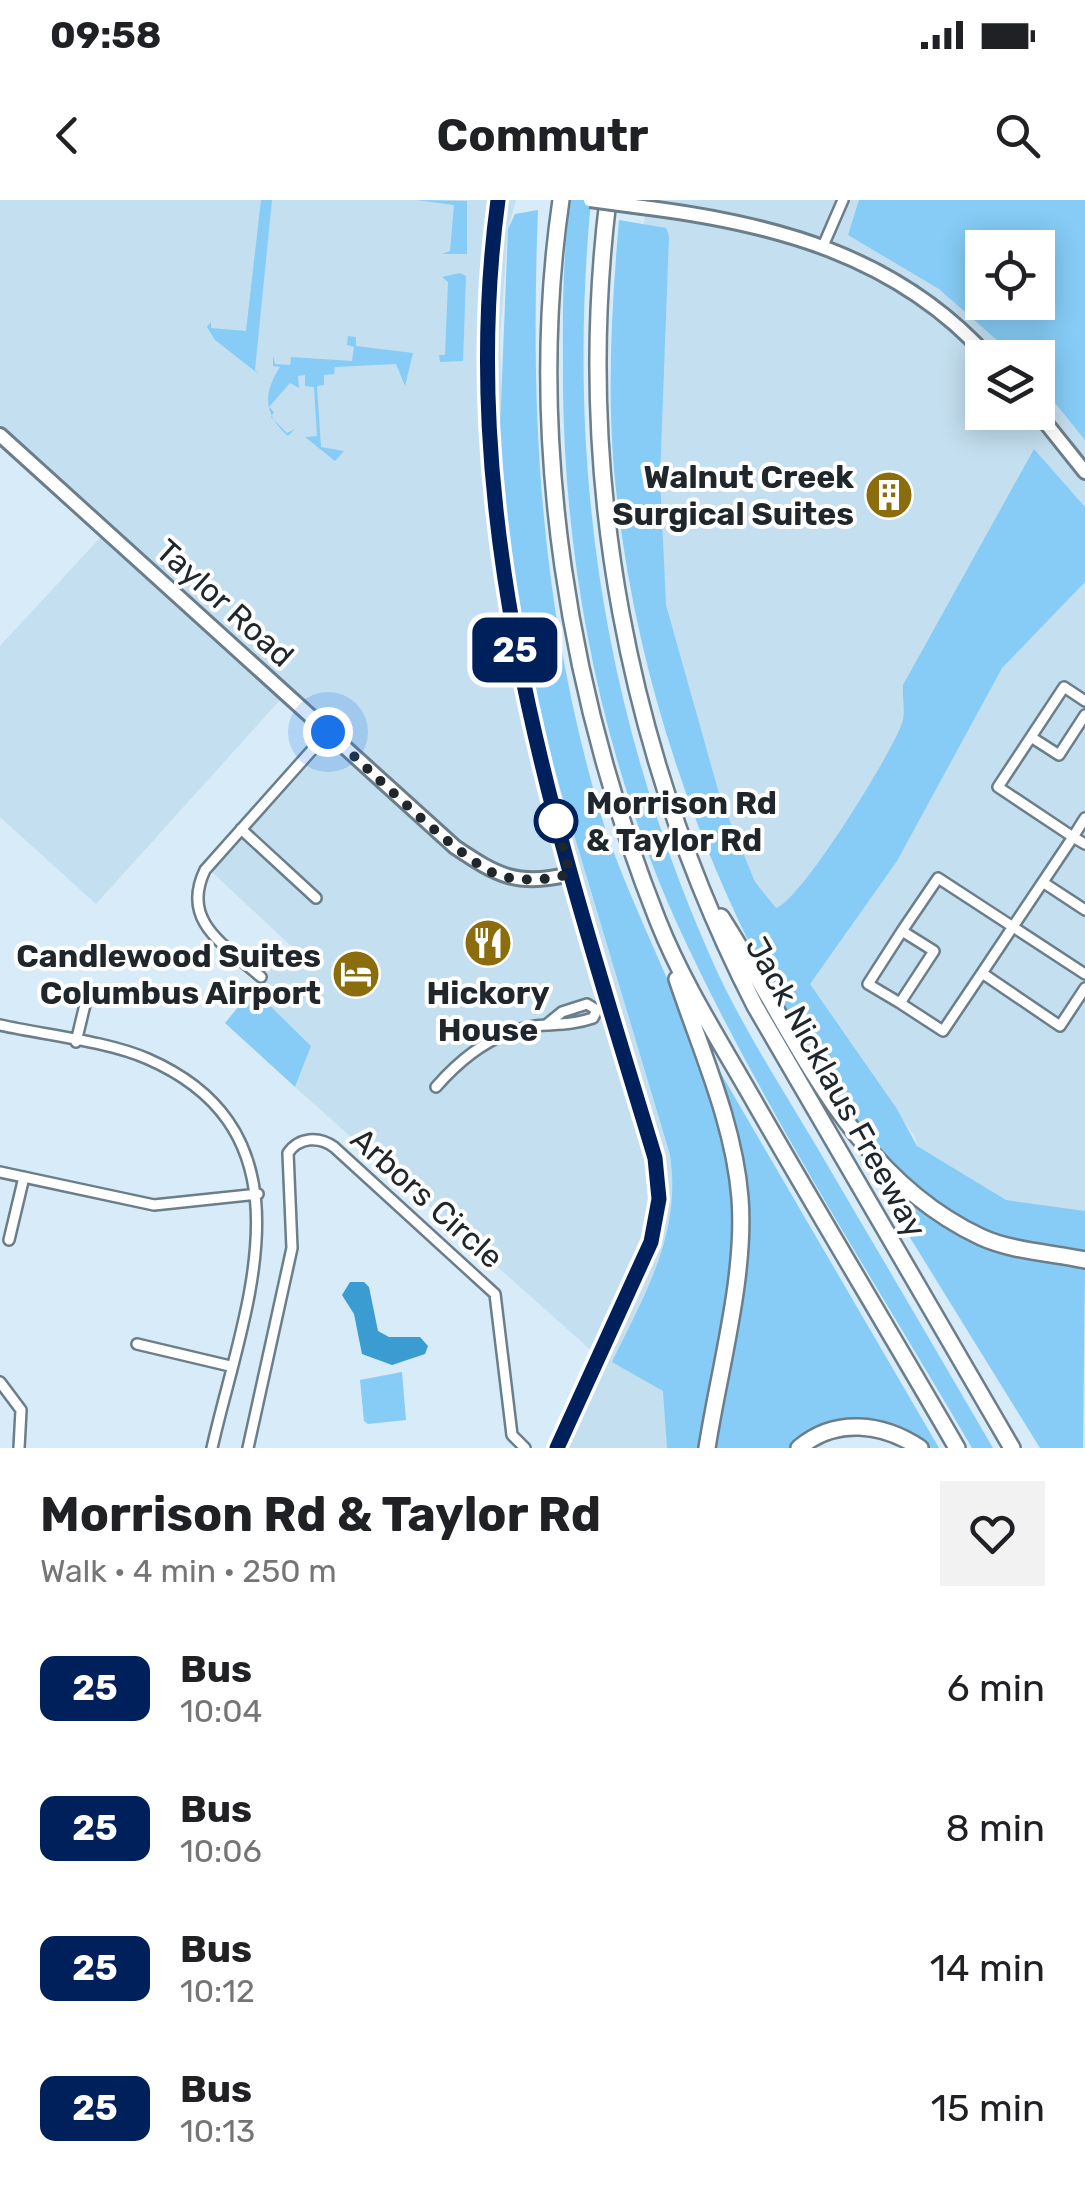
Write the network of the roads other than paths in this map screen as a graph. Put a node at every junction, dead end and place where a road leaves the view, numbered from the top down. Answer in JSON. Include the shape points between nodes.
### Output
{"nodes":[{"id":1,"x":498,"y":200,"type":"edge"},
{"id":2,"x":561,"y":200,"type":"edge"},
{"id":3,"x":590,"y":200,"type":"edge"},
{"id":4,"x":608,"y":200,"type":"edge"},
{"id":5,"x":843,"y":200,"type":"edge"},
{"id":6,"x":823,"y":246,"type":"junction"},
{"id":7,"x":968,"y":340,"type":"edge"},
{"id":8,"x":1051,"y":430,"type":"edge"},
{"id":9,"x":0,"y":434,"type":"edge"},
{"id":10,"x":1085,"y":472,"type":"edge"},
{"id":11,"x":1085,"y":701,"type":"edge"},
{"id":12,"x":1085,"y":716,"type":"edge"},
{"id":13,"x":328,"y":732,"type":"junction"},
{"id":14,"x":1031,"y":738,"type":"junction"},
{"id":15,"x":1085,"y":818,"type":"edge"},
{"id":16,"x":241,"y":829,"type":"junction"},
{"id":17,"x":1074,"y":837,"type":"junction"},
{"id":18,"x":1085,"y":844,"type":"edge"},
{"id":19,"x":570,"y":874,"type":"junction"},
{"id":20,"x":1044,"y":883,"type":"junction"},
{"id":21,"x":705,"y":893,"type":"junction"},
{"id":22,"x":316,"y":898,"type":"dead end"},
{"id":23,"x":1085,"y":910,"type":"edge"},
{"id":24,"x":659,"y":923,"type":"junction"},
{"id":25,"x":1015,"y":928,"type":"junction"},
{"id":26,"x":902,"y":931,"type":"junction"},
{"id":27,"x":982,"y":973,"type":"junction"},
{"id":28,"x":1085,"y":974,"type":"edge"},
{"id":29,"x":261,"y":977,"type":"dead end"},
{"id":30,"x":89,"y":988,"type":"dead end"},
{"id":31,"x":1085,"y":988,"type":"edge"},
{"id":32,"x":900,"y":1003,"type":"junction"},
{"id":33,"x":604,"y":1008,"type":"junction"},
{"id":34,"x":0,"y":1025,"type":"edge"},
{"id":35,"x":76,"y":1042,"type":"junction"},
{"id":36,"x":436,"y":1086,"type":"dead end"},
{"id":37,"x":0,"y":1172,"type":"edge"},
{"id":38,"x":24,"y":1177,"type":"junction"},
{"id":39,"x":258,"y":1194,"type":"junction"},
{"id":40,"x":9,"y":1240,"type":"dead end"},
{"id":41,"x":1085,"y":1260,"type":"edge"},
{"id":42,"x":136,"y":1344,"type":"dead end"},
{"id":43,"x":230,"y":1366,"type":"junction"},
{"id":44,"x":0,"y":1382,"type":"edge"},
{"id":45,"x":19,"y":1448,"type":"edge"},
{"id":46,"x":212,"y":1448,"type":"edge"},
{"id":47,"x":248,"y":1448,"type":"edge"},
{"id":48,"x":525,"y":1448,"type":"edge"},
{"id":49,"x":558,"y":1448,"type":"edge"},
{"id":50,"x":707,"y":1448,"type":"edge"},
{"id":51,"x":799,"y":1448,"type":"edge"},
{"id":52,"x":920,"y":1448,"type":"edge"},
{"id":53,"x":957,"y":1448,"type":"edge"},
{"id":54,"x":1015,"y":1448,"type":"edge"}],
"edges":[{"from":1,"to":19,"type":"main road","via":[[488,340],[496,530],[521,682]]},
{"from":2,"to":24,"type":"highway","via":[[550,319],[558,521],[582,670],[616,799]]},
{"from":3,"to":6,"type":"main road","bridge":true,"via":[[730,218]]},
{"from":4,"to":21,"type":"highway","name":"Jack Nicklaus Freeway","via":[[596,360],[600,482],[616,600],[651,746]]},
{"from":5,"to":6,"type":"street"},
{"from":6,"to":7,"type":"main road","via":[[924,302]]},
{"from":8,"to":10,"type":"main road"},
{"from":9,"to":13,"type":"main road","name":"Taylor Road"},
{"from":11,"to":14,"type":"street","via":[[1064,687]]},
{"from":12,"to":14,"type":"street","via":[[1059,755]]},
{"from":13,"to":16,"type":"street"},
{"from":13,"to":19,"type":"main road","name":"Taylor Road","via":[[498,876],[542,881]]},
{"from":14,"to":17,"type":"street","via":[[998,787]]},
{"from":15,"to":17,"type":"street"},
{"from":16,"to":22,"type":"street"},
{"from":16,"to":29,"type":"street","via":[[205,870],[196,911]]},
{"from":17,"to":18,"type":"street"},
{"from":17,"to":20,"type":"street"},
{"from":19,"to":33,"type":"main road"},
{"from":20,"to":23,"type":"street"},
{"from":20,"to":25,"type":"street"},
{"from":21,"to":41,"type":"highway","via":[[862,1146],[924,1204],[984,1238]]},
{"from":21,"to":54,"type":"highway","name":"Jack Nicklaus Freeway","via":[[755,1006]]},
{"from":24,"to":50,"type":"highway","via":[[734,1148],[740,1202]]},
{"from":24,"to":53,"type":"highway","via":[[698,1002]]},
{"from":25,"to":26,"type":"street","via":[[938,878]]},
{"from":25,"to":27,"type":"street"},
{"from":25,"to":28,"type":"street"},
{"from":26,"to":32,"type":"street","via":[[934,951]]},
{"from":26,"to":32,"type":"street","via":[[868,984]]},
{"from":27,"to":31,"type":"street","via":[[1060,1026]]},
{"from":27,"to":32,"type":"street","via":[[943,1031]]},
{"from":30,"to":35,"type":"street"},
{"from":33,"to":36,"type":"street","via":[[562,1028],[506,1034],[464,1056]]},
{"from":33,"to":49,"type":"main road","via":[[655,1158],[659,1199],[651,1242]]},
{"from":34,"to":35,"type":"street"},
{"from":35,"to":39,"type":"street","via":[[147,1058],[202,1091],[232,1126]]},
{"from":37,"to":38,"type":"street"},
{"from":38,"to":39,"type":"street","via":[[154,1205]]},
{"from":38,"to":40,"type":"street"},
{"from":39,"to":43,"type":"street","via":[[252,1275]]},
{"from":42,"to":43,"type":"street"},
{"from":43,"to":46,"type":"street"},
{"from":44,"to":45,"type":"street","via":[[20,1410]]},
{"from":47,"to":48,"type":"street","name":"Arbors Circle","via":[[292,1248],[288,1153],[318,1139],[496,1294],[512,1435]]},
{"from":51,"to":52,"type":"highway","via":[[836,1428],[854,1427],[899,1434]]}]}
